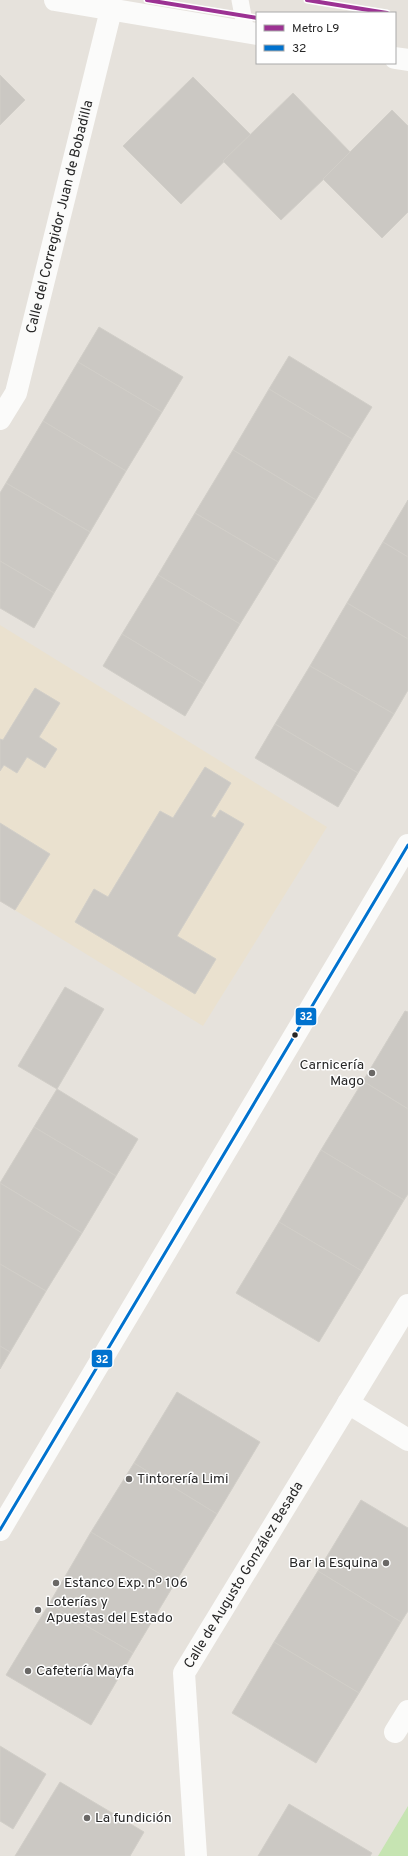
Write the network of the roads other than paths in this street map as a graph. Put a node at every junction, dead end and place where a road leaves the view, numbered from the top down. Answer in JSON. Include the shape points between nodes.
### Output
{"nodes":[{"id":1,"x":55,"y":0,"type":"edge"},
{"id":2,"x":240,"y":0,"type":"edge"},
{"id":3,"x":111,"y":10,"type":"junction"},
{"id":4,"x":252,"y":33,"type":"edge"},
{"id":5,"x":396,"y":58,"type":"edge"},
{"id":6,"x":408,"y":60,"type":"edge"},
{"id":7,"x":0,"y":419,"type":"edge"},
{"id":8,"x":408,"y":846,"type":"edge"},
{"id":9,"x":408,"y":1305,"type":"edge"},
{"id":10,"x":348,"y":1403,"type":"junction"},
{"id":11,"x":408,"y":1440,"type":"edge"},
{"id":12,"x":0,"y":1530,"type":"edge"},
{"id":13,"x":408,"y":1711,"type":"edge"},
{"id":14,"x":395,"y":1732,"type":"dead end"},
{"id":15,"x":196,"y":1856,"type":"edge"}],
"edges":[{"from":1,"to":3,"type":"street"},
{"from":2,"to":4,"type":"lane"},
{"from":3,"to":4,"type":"street"},
{"from":3,"to":7,"type":"street","name":"Calle del Corregidor Juan de Bobadilla","via":[[16,393]]},
{"from":5,"to":6,"type":"street"},
{"from":8,"to":12,"type":"street"},
{"from":9,"to":10,"type":"street","name":"Calle de Augusto González Besada"},
{"from":10,"to":11,"type":"street"},
{"from":10,"to":15,"type":"street","name":"Calle de Augusto González Besada","via":[[184,1673]]},
{"from":13,"to":14,"type":"street"}]}
